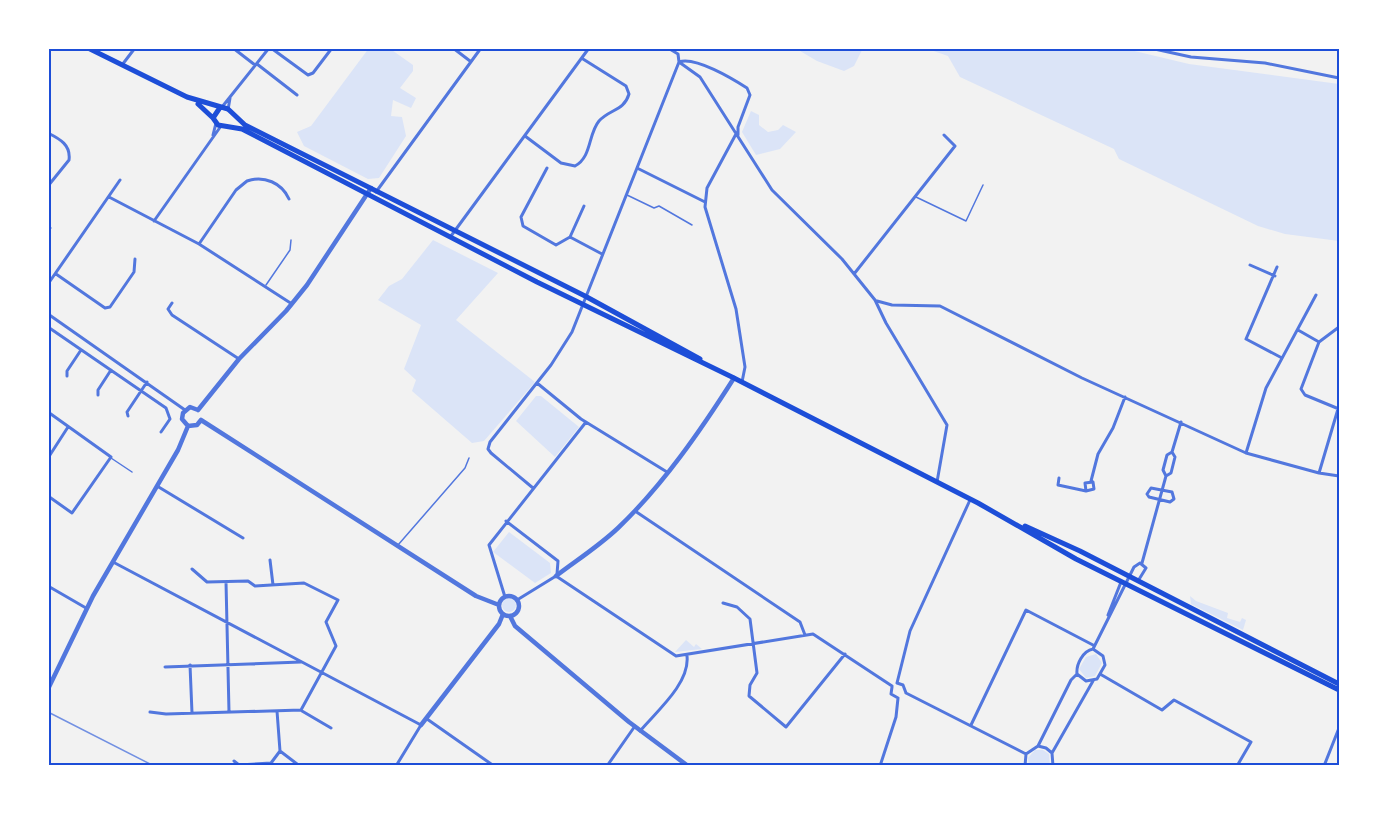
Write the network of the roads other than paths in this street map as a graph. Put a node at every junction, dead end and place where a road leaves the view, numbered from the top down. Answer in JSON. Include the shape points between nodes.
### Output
{"nodes":[{"id":1,"x":88,"y":48,"type":"edge"},
{"id":2,"x":135,"y":48,"type":"edge"},
{"id":3,"x":233,"y":48,"type":"edge"},
{"id":4,"x":270,"y":48,"type":"edge"},
{"id":5,"x":332,"y":48,"type":"edge"},
{"id":6,"x":453,"y":48,"type":"edge"},
{"id":7,"x":481,"y":48,"type":"edge"},
{"id":8,"x":589,"y":48,"type":"edge"},
{"id":9,"x":668,"y":48,"type":"edge"},
{"id":10,"x":1150,"y":48,"type":"edge"},
{"id":11,"x":583,"y":59,"type":"junction"},
{"id":12,"x":470,"y":62,"type":"junction"},
{"id":13,"x":680,"y":62,"type":"junction"},
{"id":14,"x":256,"y":64,"type":"junction"},
{"id":15,"x":123,"y":65,"type":"junction"},
{"id":16,"x":1339,"y":78,"type":"edge"},
{"id":17,"x":297,"y":95,"type":"dead end"},
{"id":18,"x":187,"y":97,"type":"junction"},
{"id":19,"x":225,"y":109,"type":"junction"},
{"id":20,"x":741,"y":118,"type":"junction"},
{"id":21,"x":729,"y":122,"type":"junction"},
{"id":22,"x":219,"y":123,"type":"junction"},
{"id":23,"x":48,"y":133,"type":"edge"},
{"id":24,"x":525,"y":135,"type":"junction"},
{"id":25,"x":944,"y":135,"type":"dead end"},
{"id":26,"x":737,"y":136,"type":"junction"},
{"id":27,"x":637,"y":167,"type":"junction"},
{"id":28,"x":547,"y":168,"type":"dead end"},
{"id":29,"x":120,"y":180,"type":"dead end"},
{"id":30,"x":983,"y":185,"type":"dead end"},
{"id":31,"x":48,"y":186,"type":"edge"},
{"id":32,"x":372,"y":193,"type":"junction"},
{"id":33,"x":626,"y":195,"type":"junction"},
{"id":34,"x":109,"y":197,"type":"junction"},
{"id":35,"x":915,"y":197,"type":"junction"},
{"id":36,"x":289,"y":199,"type":"dead end"},
{"id":37,"x":705,"y":202,"type":"junction"},
{"id":38,"x":584,"y":206,"type":"dead end"},
{"id":39,"x":154,"y":221,"type":"junction"},
{"id":40,"x":692,"y":225,"type":"dead end"},
{"id":41,"x":453,"y":234,"type":"junction"},
{"id":42,"x":570,"y":237,"type":"junction"},
{"id":43,"x":291,"y":240,"type":"dead end"},
{"id":44,"x":199,"y":244,"type":"junction"},
{"id":45,"x":602,"y":254,"type":"junction"},
{"id":46,"x":135,"y":258,"type":"dead end"},
{"id":47,"x":1250,"y":265,"type":"dead end"},
{"id":48,"x":1277,"y":267,"type":"dead end"},
{"id":49,"x":56,"y":273,"type":"junction"},
{"id":50,"x":854,"y":274,"type":"junction"},
{"id":51,"x":1275,"y":276,"type":"junction"},
{"id":52,"x":48,"y":284,"type":"edge"},
{"id":53,"x":266,"y":285,"type":"junction"},
{"id":54,"x":1316,"y":295,"type":"dead end"},
{"id":55,"x":585,"y":296,"type":"junction"},
{"id":56,"x":875,"y":300,"type":"junction"},
{"id":57,"x":172,"y":303,"type":"dead end"},
{"id":58,"x":292,"y":304,"type":"junction"},
{"id":59,"x":582,"y":304,"type":"junction"},
{"id":60,"x":48,"y":314,"type":"edge"},
{"id":61,"x":1339,"y":327,"type":"edge"},
{"id":62,"x":49,"y":330,"type":"edge"},
{"id":63,"x":1298,"y":330,"type":"junction"},
{"id":64,"x":1319,"y":342,"type":"junction"},
{"id":65,"x":81,"y":350,"type":"junction"},
{"id":66,"x":1282,"y":358,"type":"junction"},
{"id":67,"x":239,"y":359,"type":"junction"},
{"id":68,"x":111,"y":370,"type":"junction"},
{"id":69,"x":725,"y":374,"type":"junction"},
{"id":70,"x":67,"y":375,"type":"dead end"},
{"id":71,"x":734,"y":378,"type":"junction"},
{"id":72,"x":147,"y":382,"type":"junction"},
{"id":73,"x":742,"y":382,"type":"junction"},
{"id":74,"x":537,"y":383,"type":"junction"},
{"id":75,"x":141,"y":391,"type":"junction"},
{"id":76,"x":98,"y":395,"type":"dead end"},
{"id":77,"x":1125,"y":397,"type":"junction"},
{"id":78,"x":1339,"y":409,"type":"edge"},
{"id":79,"x":185,"y":410,"type":"junction"},
{"id":80,"x":198,"y":410,"type":"junction"},
{"id":81,"x":48,"y":412,"type":"edge"},
{"id":82,"x":128,"y":416,"type":"dead end"},
{"id":83,"x":201,"y":420,"type":"junction"},
{"id":84,"x":586,"y":422,"type":"junction"},
{"id":85,"x":1181,"y":422,"type":"junction"},
{"id":86,"x":69,"y":426,"type":"junction"},
{"id":87,"x":188,"y":426,"type":"junction"},
{"id":88,"x":160,"y":432,"type":"dead end"},
{"id":89,"x":1172,"y":452,"type":"junction"},
{"id":90,"x":1246,"y":453,"type":"junction"},
{"id":91,"x":111,"y":457,"type":"junction"},
{"id":92,"x":48,"y":458,"type":"edge"},
{"id":93,"x":469,"y":458,"type":"dead end"},
{"id":94,"x":132,"y":472,"type":"dead end"},
{"id":95,"x":667,"y":472,"type":"junction"},
{"id":96,"x":1320,"y":473,"type":"junction"},
{"id":97,"x":1166,"y":476,"type":"junction"},
{"id":98,"x":1339,"y":476,"type":"edge"},
{"id":99,"x":1059,"y":478,"type":"dead end"},
{"id":100,"x":1091,"y":481,"type":"junction"},
{"id":101,"x":937,"y":482,"type":"junction"},
{"id":102,"x":157,"y":486,"type":"junction"},
{"id":103,"x":533,"y":488,"type":"junction"},
{"id":104,"x":1162,"y":490,"type":"junction"},
{"id":105,"x":1086,"y":491,"type":"junction"},
{"id":106,"x":48,"y":496,"type":"edge"},
{"id":107,"x":970,"y":500,"type":"junction"},
{"id":108,"x":1160,"y":500,"type":"junction"},
{"id":109,"x":635,"y":511,"type":"junction"},
{"id":110,"x":1002,"y":516,"type":"junction"},
{"id":111,"x":506,"y":521,"type":"junction"},
{"id":112,"x":243,"y":538,"type":"dead end"},
{"id":113,"x":397,"y":545,"type":"junction"},
{"id":114,"x":270,"y":560,"type":"dead end"},
{"id":115,"x":112,"y":562,"type":"junction"},
{"id":116,"x":1142,"y":563,"type":"junction"},
{"id":117,"x":192,"y":569,"type":"dead end"},
{"id":118,"x":556,"y":576,"type":"junction"},
{"id":119,"x":1130,"y":577,"type":"junction"},
{"id":120,"x":1138,"y":581,"type":"junction"},
{"id":121,"x":226,"y":582,"type":"junction"},
{"id":122,"x":1124,"y":583,"type":"junction"},
{"id":123,"x":273,"y":585,"type":"junction"},
{"id":124,"x":48,"y":586,"type":"edge"},
{"id":125,"x":505,"y":597,"type":"junction"},
{"id":126,"x":517,"y":600,"type":"junction"},
{"id":127,"x":723,"y":603,"type":"dead end"},
{"id":128,"x":499,"y":605,"type":"junction"},
{"id":129,"x":86,"y":608,"type":"junction"},
{"id":130,"x":503,"y":614,"type":"junction"},
{"id":131,"x":510,"y":616,"type":"junction"},
{"id":132,"x":1108,"y":616,"type":"junction"},
{"id":133,"x":226,"y":621,"type":"junction"},
{"id":134,"x":806,"y":635,"type":"junction"},
{"id":135,"x":753,"y":645,"type":"junction"},
{"id":136,"x":1094,"y":647,"type":"junction"},
{"id":137,"x":1272,"y":650,"type":"junction"},
{"id":138,"x":845,"y":654,"type":"junction"},
{"id":139,"x":687,"y":656,"type":"junction"},
{"id":140,"x":1269,"y":656,"type":"junction"},
{"id":141,"x":303,"y":662,"type":"junction"},
{"id":142,"x":227,"y":663,"type":"junction"},
{"id":143,"x":190,"y":665,"type":"junction"},
{"id":144,"x":165,"y":667,"type":"dead end"},
{"id":145,"x":322,"y":672,"type":"junction"},
{"id":146,"x":1077,"y":674,"type":"junction"},
{"id":147,"x":1100,"y":674,"type":"junction"},
{"id":148,"x":1093,"y":681,"type":"junction"},
{"id":149,"x":897,"y":683,"type":"junction"},
{"id":150,"x":1339,"y":684,"type":"edge"},
{"id":151,"x":892,"y":686,"type":"junction"},
{"id":152,"x":48,"y":689,"type":"edge"},
{"id":153,"x":1339,"y":690,"type":"edge"},
{"id":154,"x":906,"y":693,"type":"junction"},
{"id":155,"x":898,"y":698,"type":"junction"},
{"id":156,"x":301,"y":710,"type":"junction"},
{"id":157,"x":277,"y":711,"type":"junction"},
{"id":158,"x":150,"y":712,"type":"dead end"},
{"id":159,"x":229,"y":712,"type":"junction"},
{"id":160,"x":192,"y":713,"type":"junction"},
{"id":161,"x":426,"y":719,"type":"junction"},
{"id":162,"x":421,"y":725,"type":"junction"},
{"id":163,"x":971,"y":725,"type":"junction"},
{"id":164,"x":635,"y":726,"type":"junction"},
{"id":165,"x":331,"y":728,"type":"dead end"},
{"id":166,"x":1339,"y":728,"type":"edge"},
{"id":167,"x":640,"y":731,"type":"junction"},
{"id":168,"x":1038,"y":746,"type":"junction"},
{"id":169,"x":280,"y":751,"type":"junction"},
{"id":170,"x":1052,"y":753,"type":"junction"},
{"id":171,"x":1026,"y":754,"type":"junction"},
{"id":172,"x":234,"y":761,"type":"dead end"},
{"id":173,"x":271,"y":763,"type":"junction"},
{"id":174,"x":275,"y":766,"type":"edge"},
{"id":175,"x":296,"y":766,"type":"edge"},
{"id":176,"x":396,"y":766,"type":"edge"},
{"id":177,"x":494,"y":766,"type":"edge"},
{"id":178,"x":607,"y":766,"type":"edge"},
{"id":179,"x":688,"y":766,"type":"edge"},
{"id":180,"x":880,"y":766,"type":"edge"},
{"id":181,"x":1025,"y":766,"type":"edge"},
{"id":182,"x":1053,"y":766,"type":"edge"},
{"id":183,"x":1237,"y":766,"type":"edge"},
{"id":184,"x":1324,"y":766,"type":"edge"}],
"edges":[{"from":1,"to":15,"type":"main road"},
{"from":2,"to":15,"type":"street"},
{"from":3,"to":14,"type":"street"},
{"from":4,"to":5,"type":"street","via":[[308,75]]},
{"from":4,"to":14,"type":"street"},
{"from":6,"to":12,"type":"street"},
{"from":7,"to":12,"type":"street"},
{"from":8,"to":11,"type":"street"},
{"from":9,"to":13,"type":"street","via":[[678,54]]},
{"from":10,"to":16,"type":"street","via":[[1191,57],[1265,63]]},
{"from":11,"to":24,"type":"street"},
{"from":11,"to":24,"type":"street","via":[[626,86],[629,94],[625,105],[599,122],[584,161],[575,166],[561,163]]},
{"from":12,"to":32,"type":"street"},
{"from":13,"to":20,"type":"street","via":[[699,63],[747,88],[750,95]]},
{"from":13,"to":21,"type":"street","via":[[700,77]]},
{"from":13,"to":27,"type":"street"},
{"from":14,"to":17,"type":"street"},
{"from":14,"to":19,"type":"street"},
{"from":15,"to":18,"type":"main road"},
{"from":18,"to":19,"type":"main road"},
{"from":18,"to":22,"type":"main road"},
{"from":19,"to":22,"type":"main road"},
{"from":19,"to":22,"type":"main road","via":[[231,121]]},
{"from":19,"to":32,"type":"main road","via":[[245,125]]},
{"from":20,"to":21,"type":"street"},
{"from":20,"to":26,"type":"street"},
{"from":21,"to":26,"type":"street"},
{"from":22,"to":32,"type":"main road","via":[[242,129]]},
{"from":22,"to":39,"type":"street"},
{"from":23,"to":31,"type":"street","via":[[63,142],[70,155]]},
{"from":24,"to":41,"type":"street"},
{"from":25,"to":35,"type":"street","via":[[955,146]]},
{"from":26,"to":37,"type":"street","via":[[707,188]]},
{"from":26,"to":50,"type":"street","via":[[772,190]]},
{"from":27,"to":33,"type":"street"},
{"from":27,"to":37,"type":"street"},
{"from":28,"to":42,"type":"street","via":[[521,216],[523,226],[556,245]]},
{"from":29,"to":34,"type":"street"},
{"from":30,"to":35,"type":"lane","via":[[966,221]]},
{"from":32,"to":41,"type":"main road"},
{"from":32,"to":58,"type":"street"},
{"from":33,"to":40,"type":"lane","via":[[654,208],[658,206]]},
{"from":33,"to":45,"type":"street"},
{"from":34,"to":39,"type":"street"},
{"from":34,"to":49,"type":"street"},
{"from":35,"to":50,"type":"street"},
{"from":36,"to":44,"type":"street","via":[[276,182],[247,181],[236,190]]},
{"from":37,"to":73,"type":"street","via":[[736,309],[746,367]]},
{"from":38,"to":42,"type":"street"},
{"from":39,"to":44,"type":"street"},
{"from":41,"to":55,"type":"main road"},
{"from":41,"to":59,"type":"main road"},
{"from":42,"to":45,"type":"street"},
{"from":43,"to":53,"type":"lane","via":[[290,250]]},
{"from":44,"to":53,"type":"street"},
{"from":45,"to":55,"type":"street"},
{"from":46,"to":49,"type":"street","via":[[134,272],[110,307],[105,308]]},
{"from":47,"to":51,"type":"street"},
{"from":48,"to":51,"type":"street"},
{"from":49,"to":52,"type":"street"},
{"from":50,"to":56,"type":"street"},
{"from":51,"to":66,"type":"street","via":[[1246,339]]},
{"from":53,"to":58,"type":"street"},
{"from":54,"to":63,"type":"street"},
{"from":55,"to":59,"type":"street"},
{"from":55,"to":69,"type":"main road"},
{"from":56,"to":77,"type":"street","via":[[892,305],[940,306]]},
{"from":56,"to":101,"type":"street","via":[[947,425]]},
{"from":57,"to":67,"type":"street","via":[[168,309],[172,315]]},
{"from":58,"to":67,"type":"street"},
{"from":59,"to":69,"type":"main road"},
{"from":59,"to":74,"type":"street","via":[[572,332]]},
{"from":60,"to":72,"type":"street"},
{"from":61,"to":64,"type":"street"},
{"from":62,"to":65,"type":"street"},
{"from":63,"to":64,"type":"street"},
{"from":63,"to":66,"type":"street"},
{"from":64,"to":78,"type":"street","via":[[1301,389],[1305,395]]},
{"from":65,"to":68,"type":"street"},
{"from":65,"to":70,"type":"street"},
{"from":66,"to":90,"type":"street","via":[[1266,388]]},
{"from":67,"to":80,"type":"street"},
{"from":68,"to":75,"type":"street"},
{"from":68,"to":76,"type":"street"},
{"from":69,"to":71,"type":"main road"},
{"from":71,"to":73,"type":"main road"},
{"from":71,"to":95,"type":"street"},
{"from":72,"to":75,"type":"street"},
{"from":72,"to":79,"type":"street"},
{"from":73,"to":101,"type":"main road"},
{"from":74,"to":84,"type":"street"},
{"from":74,"to":103,"type":"street","via":[[488,449]]},
{"from":75,"to":82,"type":"street"},
{"from":75,"to":88,"type":"street","via":[[166,408],[170,419]]},
{"from":77,"to":85,"type":"street"},
{"from":77,"to":100,"type":"street","via":[[1098,454]]},
{"from":78,"to":96,"type":"street"},
{"from":79,"to":80,"type":"street"},
{"from":79,"to":87,"type":"street","via":[[182,419]]},
{"from":80,"to":83,"type":"street"},
{"from":81,"to":86,"type":"street"},
{"from":83,"to":87,"type":"street"},
{"from":83,"to":113,"type":"street"},
{"from":84,"to":95,"type":"street"},
{"from":84,"to":103,"type":"street"},
{"from":85,"to":89,"type":"street"},
{"from":85,"to":90,"type":"street"},
{"from":86,"to":91,"type":"street"},
{"from":86,"to":92,"type":"street"},
{"from":87,"to":102,"type":"street"},
{"from":89,"to":97,"type":"street","via":[[1167,455],[1163,470]]},
{"from":89,"to":97,"type":"street","via":[[1175,457],[1171,473]]},
{"from":90,"to":96,"type":"street"},
{"from":91,"to":94,"type":"lane"},
{"from":91,"to":106,"type":"street","via":[[72,513]]},
{"from":93,"to":113,"type":"lane","via":[[465,468]]},
{"from":95,"to":109,"type":"street"},
{"from":96,"to":98,"type":"street"},
{"from":97,"to":104,"type":"street"},
{"from":99,"to":105,"type":"street","via":[[1058,485]]},
{"from":100,"to":105,"type":"street","via":[[1085,483]]},
{"from":100,"to":105,"type":"street","via":[[1094,489]]},
{"from":101,"to":107,"type":"main road"},
{"from":102,"to":112,"type":"street"},
{"from":102,"to":115,"type":"street"},
{"from":103,"to":111,"type":"street"},
{"from":104,"to":108,"type":"street"},
{"from":104,"to":108,"type":"street","via":[[1172,492],[1174,499]]},
{"from":104,"to":108,"type":"street","via":[[1151,488],[1147,494]]},
{"from":107,"to":110,"type":"main road"},
{"from":107,"to":149,"type":"street","via":[[910,631]]},
{"from":108,"to":116,"type":"street"},
{"from":109,"to":118,"type":"street","via":[[594,549]]},
{"from":109,"to":134,"type":"street","via":[[800,622]]},
{"from":110,"to":119,"type":"main road"},
{"from":110,"to":122,"type":"main road"},
{"from":111,"to":118,"type":"street","via":[[558,561]]},
{"from":111,"to":125,"type":"street","via":[[489,549]]},
{"from":113,"to":128,"type":"street","via":[[476,596]]},
{"from":114,"to":123,"type":"street"},
{"from":115,"to":129,"type":"street"},
{"from":115,"to":133,"type":"street"},
{"from":116,"to":119,"type":"street","via":[[1136,565]]},
{"from":116,"to":120,"type":"street","via":[[1145,571]]},
{"from":117,"to":121,"type":"street","via":[[207,582]]},
{"from":118,"to":126,"type":"street"},
{"from":118,"to":139,"type":"street","via":[[668,653]]},
{"from":119,"to":120,"type":"main road"},
{"from":119,"to":122,"type":"street"},
{"from":120,"to":137,"type":"main road"},
{"from":121,"to":123,"type":"street"},
{"from":121,"to":133,"type":"street"},
{"from":122,"to":132,"type":"street"},
{"from":122,"to":132,"type":"street"},
{"from":122,"to":140,"type":"main road"},
{"from":123,"to":145,"type":"street","via":[[304,583],[338,600],[326,622],[336,646]]},
{"from":124,"to":129,"type":"street"},
{"from":125,"to":126,"type":"street"},
{"from":125,"to":128,"type":"street"},
{"from":126,"to":131,"type":"street","via":[[518,610]]},
{"from":127,"to":135,"type":"street","via":[[746,613]]},
{"from":128,"to":130,"type":"street"},
{"from":129,"to":152,"type":"street"},
{"from":130,"to":131,"type":"street"},
{"from":130,"to":161,"type":"street"},
{"from":131,"to":164,"type":"street","via":[[515,626]]},
{"from":132,"to":136,"type":"street"},
{"from":133,"to":141,"type":"street"},
{"from":133,"to":142,"type":"street"},
{"from":134,"to":135,"type":"street"},
{"from":134,"to":138,"type":"street","via":[[818,636]]},
{"from":135,"to":138,"type":"street","via":[[757,673],[749,696],[786,727]]},
{"from":135,"to":139,"type":"street"},
{"from":136,"to":146,"type":"street","via":[[1084,654]]},
{"from":136,"to":147,"type":"street","via":[[1105,661]]},
{"from":136,"to":163,"type":"street","via":[[1026,610]]},
{"from":137,"to":140,"type":"main road"},
{"from":137,"to":150,"type":"main road"},
{"from":138,"to":151,"type":"street"},
{"from":139,"to":167,"type":"street","via":[[682,679]]},
{"from":140,"to":153,"type":"main road"},
{"from":141,"to":142,"type":"street"},
{"from":141,"to":145,"type":"street"},
{"from":142,"to":143,"type":"street"},
{"from":142,"to":159,"type":"street"},
{"from":143,"to":144,"type":"street"},
{"from":143,"to":160,"type":"street"},
{"from":145,"to":156,"type":"street"},
{"from":145,"to":162,"type":"street"},
{"from":146,"to":148,"type":"street","via":[[1082,680]]},
{"from":146,"to":168,"type":"street"},
{"from":147,"to":148,"type":"street"},
{"from":147,"to":183,"type":"street","via":[[1162,710],[1174,700],[1251,742]]},
{"from":148,"to":170,"type":"street"},
{"from":149,"to":151,"type":"street"},
{"from":149,"to":154,"type":"street","via":[[903,685]]},
{"from":151,"to":155,"type":"street","via":[[891,694]]},
{"from":154,"to":155,"type":"street"},
{"from":154,"to":163,"type":"street"},
{"from":155,"to":180,"type":"street"},
{"from":156,"to":157,"type":"street"},
{"from":156,"to":165,"type":"street"},
{"from":157,"to":159,"type":"street"},
{"from":157,"to":169,"type":"street"},
{"from":158,"to":160,"type":"street"},
{"from":159,"to":160,"type":"street"},
{"from":161,"to":162,"type":"street"},
{"from":161,"to":177,"type":"street"},
{"from":162,"to":176,"type":"street"},
{"from":163,"to":171,"type":"street"},
{"from":164,"to":167,"type":"street"},
{"from":164,"to":178,"type":"street"},
{"from":166,"to":184,"type":"street"},
{"from":167,"to":179,"type":"street"},
{"from":168,"to":170,"type":"street"},
{"from":168,"to":171,"type":"street"},
{"from":169,"to":173,"type":"street"},
{"from":169,"to":175,"type":"street"},
{"from":170,"to":182,"type":"street"},
{"from":171,"to":181,"type":"street"},
{"from":172,"to":173,"type":"street","via":[[239,765]]},
{"from":173,"to":174,"type":"street"}]}
